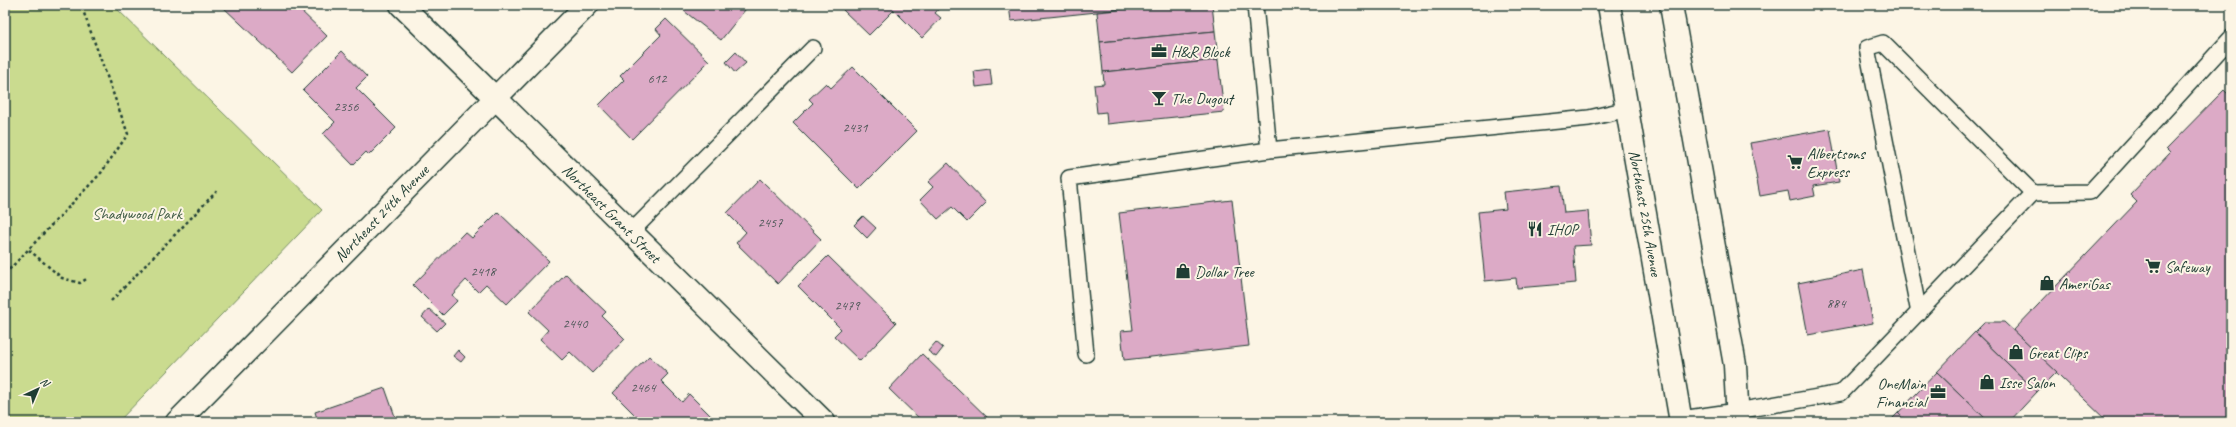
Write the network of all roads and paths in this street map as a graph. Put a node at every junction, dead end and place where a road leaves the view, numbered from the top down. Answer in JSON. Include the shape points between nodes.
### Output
{"nodes":[{"id":1,"x":81,"y":5,"type":"edge"},
{"id":2,"x":401,"y":5,"type":"edge"},
{"id":3,"x":587,"y":5,"type":"edge"},
{"id":4,"x":1255,"y":5,"type":"edge"},
{"id":5,"x":1609,"y":5,"type":"edge"},
{"id":6,"x":1671,"y":5,"type":"edge"},
{"id":7,"x":2231,"y":38,"type":"edge"},
{"id":8,"x":813,"y":48,"type":"dead end"},
{"id":9,"x":495,"y":97,"type":"junction"},
{"id":10,"x":1628,"y":109,"type":"junction"},
{"id":11,"x":1270,"y":150,"type":"junction"},
{"id":12,"x":218,"y":190,"type":"dead end"},
{"id":13,"x":2033,"y":193,"type":"junction"},
{"id":14,"x":632,"y":232,"type":"junction"},
{"id":15,"x":30,"y":250,"type":"junction"},
{"id":16,"x":5,"y":274,"type":"edge"},
{"id":17,"x":88,"y":278,"type":"dead end"},
{"id":18,"x":111,"y":301,"type":"dead end"},
{"id":19,"x":1919,"y":313,"type":"junction"},
{"id":20,"x":1086,"y":354,"type":"dead end"},
{"id":21,"x":1738,"y":417,"type":"edge"},
{"id":22,"x":1681,"y":420,"type":"edge"},
{"id":23,"x":177,"y":422,"type":"edge"},
{"id":24,"x":824,"y":422,"type":"edge"}],
"edges":[{"from":1,"to":15,"type":"path","via":[[128,134],[101,173]]},
{"from":2,"to":9,"type":"street","name":"Northeast Grant Street"},
{"from":3,"to":9,"type":"street","name":"Northeast 24th Avenue"},
{"from":4,"to":11,"type":"lane"},
{"from":5,"to":10,"type":"street","name":"Northeast 25th Avenue"},
{"from":6,"to":21,"type":"street","via":[[1734,365]]},
{"from":7,"to":13,"type":"lane","via":[[2090,192]]},
{"from":8,"to":14,"type":"lane"},
{"from":9,"to":14,"type":"street","name":"Northeast Grant Street"},
{"from":9,"to":23,"type":"street","name":"Northeast 24th Avenue"},
{"from":10,"to":11,"type":"lane","via":[[1589,118]]},
{"from":10,"to":22,"type":"street","name":"Northeast 25th Avenue"},
{"from":11,"to":20,"type":"lane","via":[[1069,178]]},
{"from":12,"to":18,"type":"path"},
{"from":13,"to":19,"type":"lane"},
{"from":13,"to":19,"type":"lane","via":[[1883,43],[1866,48]]},
{"from":14,"to":24,"type":"street","name":"Northeast Grant Street"},
{"from":15,"to":16,"type":"path"},
{"from":15,"to":17,"type":"path","via":[[62,278],[80,283]]},
{"from":19,"to":21,"type":"lane","via":[[1841,394]]},
{"from":21,"to":22,"type":"lane"}]}
